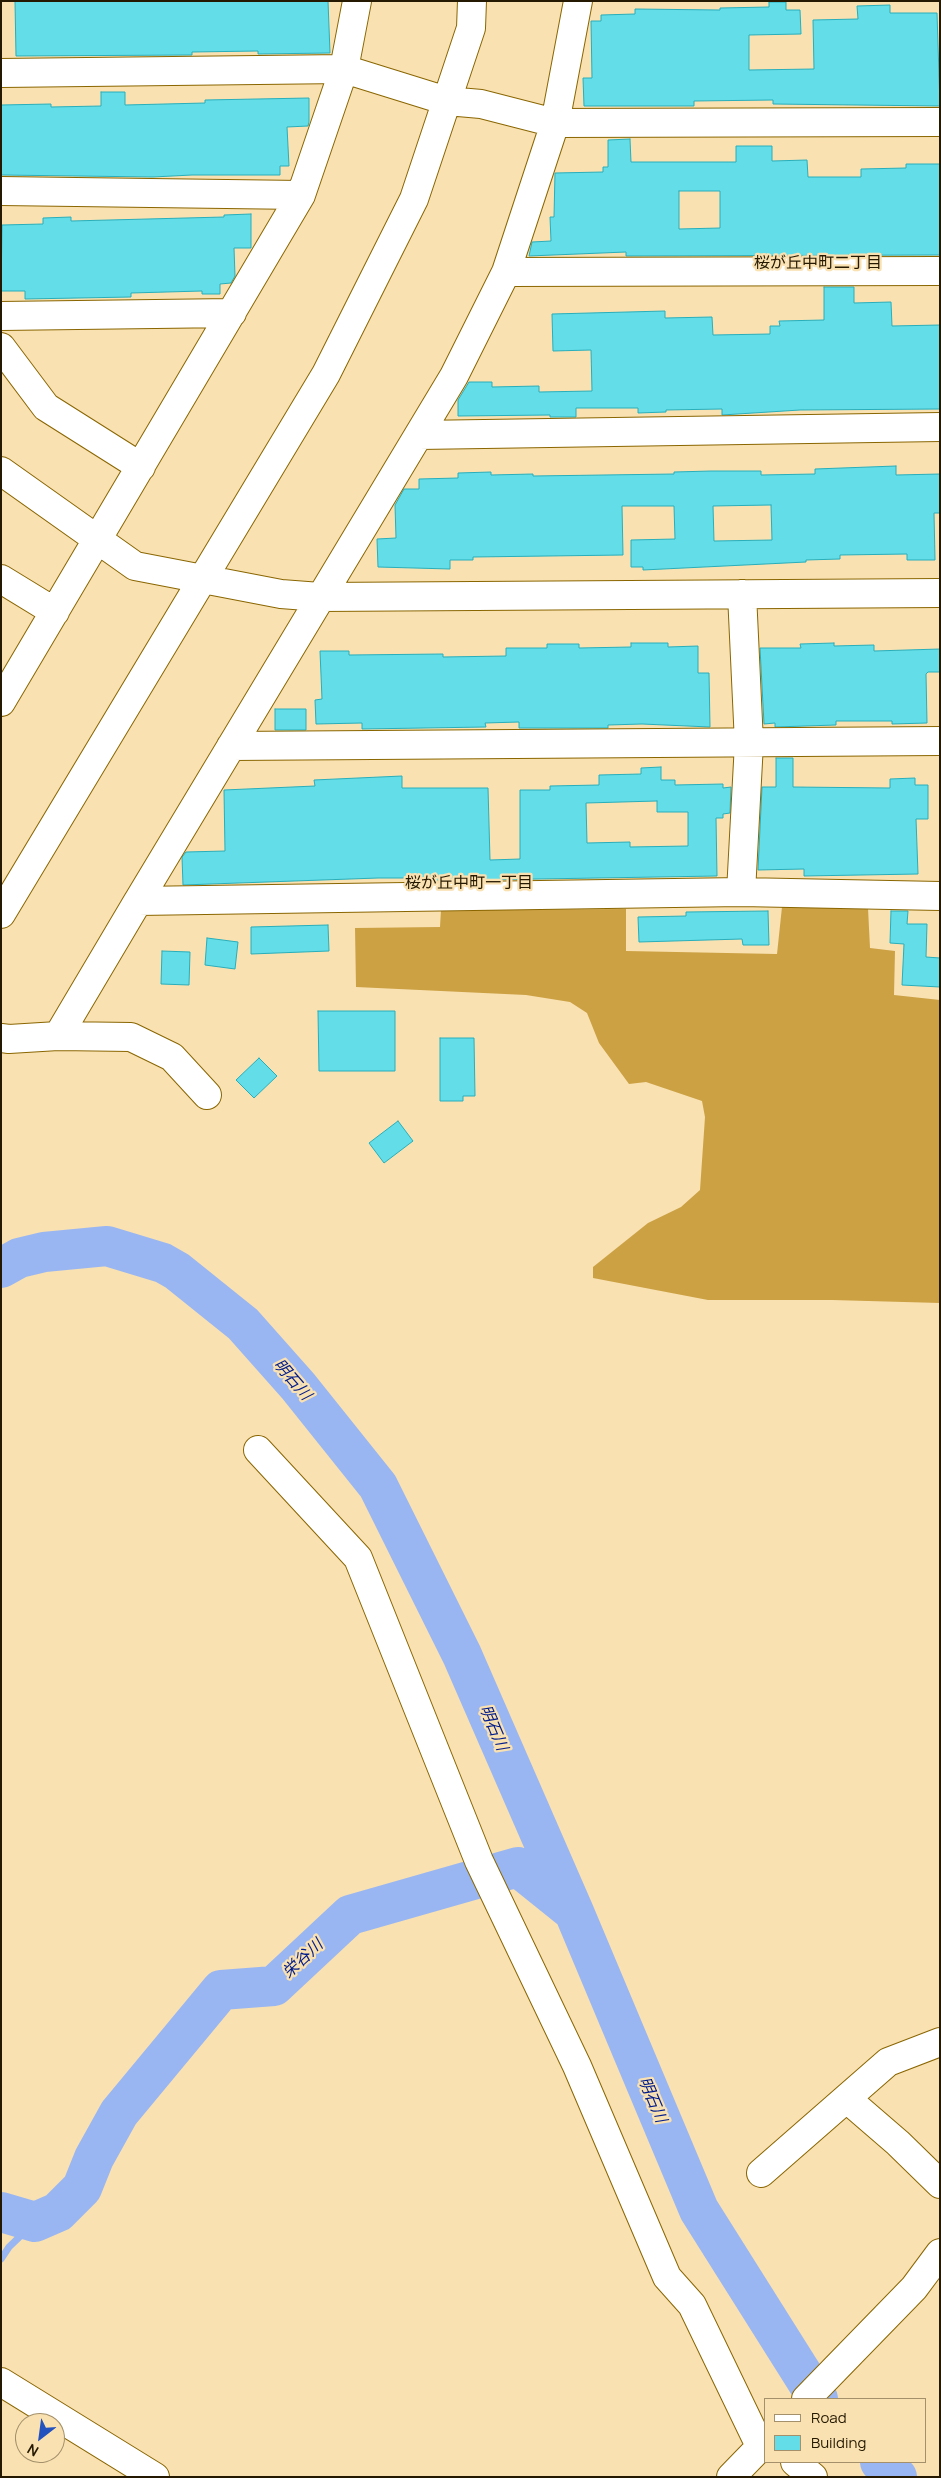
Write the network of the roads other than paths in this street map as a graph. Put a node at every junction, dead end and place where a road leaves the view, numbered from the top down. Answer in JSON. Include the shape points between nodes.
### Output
{"nodes":[{"id":1,"x":357,"y":1,"type":"edge"},
{"id":2,"x":472,"y":1,"type":"edge"},
{"id":3,"x":578,"y":1,"type":"edge"},
{"id":4,"x":344,"y":69,"type":"junction"},
{"id":5,"x":1,"y":73,"type":"edge"},
{"id":6,"x":447,"y":101,"type":"junction"},
{"id":7,"x":940,"y":122,"type":"edge"},
{"id":8,"x":555,"y":123,"type":"junction"},
{"id":9,"x":1,"y":191,"type":"edge"},
{"id":10,"x":301,"y":195,"type":"junction"},
{"id":11,"x":940,"y":271,"type":"edge"},
{"id":12,"x":506,"y":272,"type":"junction"},
{"id":13,"x":232,"y":313,"type":"junction"},
{"id":14,"x":1,"y":316,"type":"edge"},
{"id":15,"x":1,"y":348,"type":"edge"},
{"id":16,"x":940,"y":427,"type":"edge"},
{"id":17,"x":419,"y":435,"type":"junction"},
{"id":18,"x":141,"y":467,"type":"junction"},
{"id":19,"x":1,"y":471,"type":"edge"},
{"id":20,"x":98,"y":541,"type":"junction"},
{"id":21,"x":202,"y":578,"type":"junction"},
{"id":22,"x":1,"y":579,"type":"edge"},
{"id":23,"x":940,"y":593,"type":"edge"},
{"id":24,"x":742,"y":594,"type":"junction"},
{"id":25,"x":320,"y":597,"type":"junction"},
{"id":26,"x":55,"y":612,"type":"junction"},
{"id":27,"x":1,"y":702,"type":"edge"},
{"id":28,"x":940,"y":741,"type":"edge"},
{"id":29,"x":750,"y":743,"type":"junction"},
{"id":30,"x":231,"y":746,"type":"junction"},
{"id":31,"x":741,"y":892,"type":"junction"},
{"id":32,"x":940,"y":896,"type":"edge"},
{"id":33,"x":138,"y":901,"type":"junction"},
{"id":34,"x":1,"y":914,"type":"edge"},
{"id":35,"x":58,"y":1036,"type":"junction"},
{"id":36,"x":1,"y":1038,"type":"edge"},
{"id":37,"x":207,"y":1095,"type":"dead end"},
{"id":38,"x":258,"y":1450,"type":"dead end"},
{"id":39,"x":940,"y":2042,"type":"edge"},
{"id":40,"x":847,"y":2099,"type":"junction"},
{"id":41,"x":761,"y":2174,"type":"dead end"},
{"id":42,"x":940,"y":2184,"type":"edge"},
{"id":43,"x":940,"y":2253,"type":"edge"},
{"id":44,"x":1,"y":2382,"type":"edge"},
{"id":45,"x":807,"y":2398,"type":"edge"},
{"id":46,"x":750,"y":2461,"type":"edge"},
{"id":47,"x":796,"y":2463,"type":"edge"},
{"id":48,"x":155,"y":2477,"type":"edge"},
{"id":49,"x":813,"y":2477,"type":"edge"}],
"edges":[{"from":1,"to":4,"type":"street"},
{"from":2,"to":6,"type":"street","via":[[471,28]]},
{"from":3,"to":8,"type":"street"},
{"from":4,"to":5,"type":"street"},
{"from":4,"to":6,"type":"street"},
{"from":4,"to":10,"type":"street"},
{"from":6,"to":8,"type":"street","via":[[481,104]]},
{"from":6,"to":21,"type":"street","via":[[414,199],[326,374]]},
{"from":7,"to":8,"type":"street"},
{"from":8,"to":12,"type":"street"},
{"from":9,"to":10,"type":"street"},
{"from":10,"to":13,"type":"street"},
{"from":11,"to":12,"type":"street"},
{"from":12,"to":17,"type":"street","via":[[454,376]]},
{"from":13,"to":14,"type":"street"},
{"from":13,"to":18,"type":"street"},
{"from":15,"to":18,"type":"street","via":[[46,407]]},
{"from":16,"to":17,"type":"street"},
{"from":17,"to":25,"type":"street"},
{"from":18,"to":20,"type":"street"},
{"from":19,"to":20,"type":"street"},
{"from":20,"to":21,"type":"street","via":[[135,566]]},
{"from":20,"to":26,"type":"street"},
{"from":21,"to":25,"type":"street","via":[[281,594]]},
{"from":21,"to":34,"type":"street"},
{"from":22,"to":26,"type":"street"},
{"from":23,"to":24,"type":"street"},
{"from":24,"to":25,"type":"street"},
{"from":24,"to":29,"type":"street"},
{"from":25,"to":30,"type":"street"},
{"from":26,"to":27,"type":"street"},
{"from":28,"to":29,"type":"street"},
{"from":29,"to":30,"type":"street"},
{"from":29,"to":31,"type":"street"},
{"from":30,"to":33,"type":"street"},
{"from":31,"to":32,"type":"street"},
{"from":31,"to":33,"type":"street"},
{"from":33,"to":35,"type":"street"},
{"from":35,"to":36,"type":"street"},
{"from":35,"to":37,"type":"street","via":[[131,1037],[172,1057]]},
{"from":38,"to":46,"type":"street","via":[[358,1558],[479,1861],[577,2066],[667,2277],[692,2305]]},
{"from":39,"to":40,"type":"street","via":[[888,2062]]},
{"from":40,"to":41,"type":"street"},
{"from":40,"to":42,"type":"street"},
{"from":43,"to":45,"type":"street","via":[[914,2288]]},
{"from":44,"to":48,"type":"street"},
{"from":47,"to":49,"type":"street"}]}
